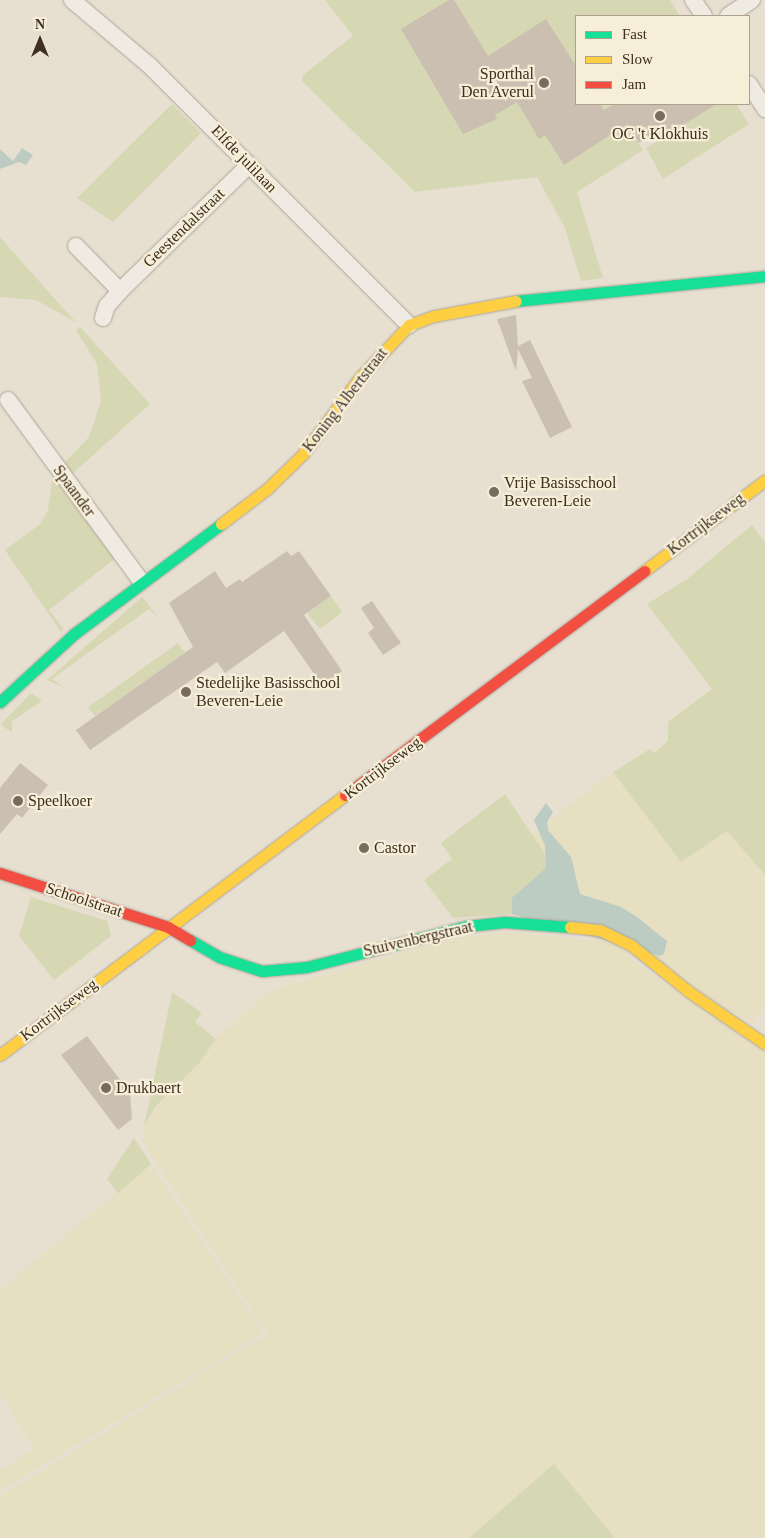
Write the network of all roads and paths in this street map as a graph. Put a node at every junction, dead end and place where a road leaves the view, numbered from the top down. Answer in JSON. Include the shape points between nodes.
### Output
{"nodes":[{"id":1,"x":72,"y":0,"type":"edge"},
{"id":2,"x":693,"y":0,"type":"edge"},
{"id":3,"x":752,"y":0,"type":"edge"},
{"id":4,"x":703,"y":15,"type":"edge"},
{"id":5,"x":730,"y":15,"type":"edge"},
{"id":6,"x":750,"y":86,"type":"edge"},
{"id":7,"x":765,"y":108,"type":"edge"},
{"id":8,"x":249,"y":165,"type":"junction"},
{"id":9,"x":76,"y":246,"type":"dead end"},
{"id":10,"x":765,"y":276,"type":"edge"},
{"id":11,"x":120,"y":291,"type":"junction"},
{"id":12,"x":103,"y":318,"type":"dead end"},
{"id":13,"x":409,"y":325,"type":"junction"},
{"id":14,"x":8,"y":400,"type":"dead end"},
{"id":15,"x":765,"y":480,"type":"edge"},
{"id":16,"x":141,"y":581,"type":"junction"},
{"id":17,"x":0,"y":702,"type":"edge"},
{"id":18,"x":0,"y":873,"type":"edge"},
{"id":19,"x":168,"y":927,"type":"junction"},
{"id":20,"x":765,"y":1044,"type":"edge"},
{"id":21,"x":0,"y":1055,"type":"edge"}],
"edges":[{"from":1,"to":8,"type":"street","name":"Elfde julilaan","via":[[150,65]]},
{"from":2,"to":4,"type":"street"},
{"from":3,"to":5,"type":"street"},
{"from":6,"to":7,"type":"street"},
{"from":8,"to":11,"type":"street","name":"Geestendalstraat"},
{"from":8,"to":13,"type":"street","name":"Elfde julilaan"},
{"from":9,"to":11,"type":"street"},
{"from":10,"to":13,"type":"street","name":"Koning Albertstraat","via":[[518,301],[434,316]]},
{"from":11,"to":12,"type":"street","name":"Geestendalstraat","via":[[107,306]]},
{"from":13,"to":16,"type":"street","name":"Koning Albertstraat","via":[[361,376],[303,454],[267,489],[222,526]]},
{"from":14,"to":16,"type":"street","name":"Spaander"},
{"from":15,"to":19,"type":"street","name":"Kortrijkseweg"},
{"from":16,"to":17,"type":"street","name":"Koning Albertstraat","via":[[74,634]]},
{"from":18,"to":19,"type":"street","name":"Schoolstraat"},
{"from":19,"to":20,"type":"street","name":"Stuivenbergstraat","via":[[247,969],[277,972],[467,926],[505,922],[588,928],[611,934],[631,945],[695,996]]},
{"from":19,"to":21,"type":"street","name":"Kortrijkseweg"}]}
